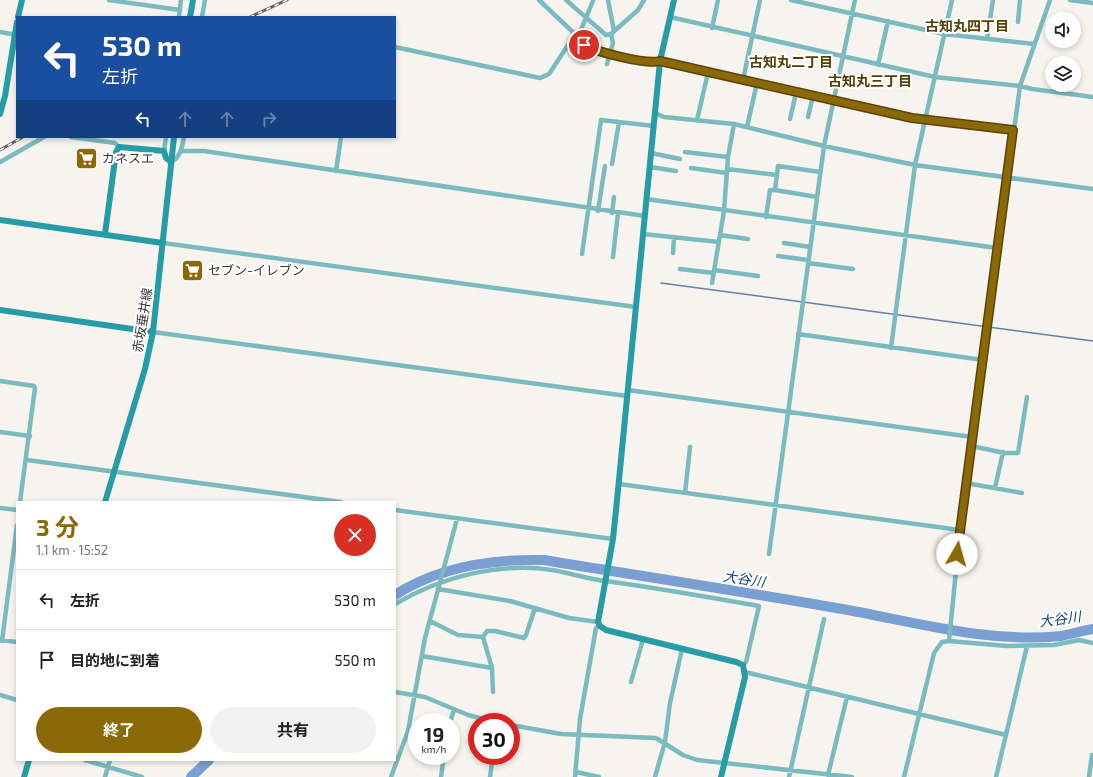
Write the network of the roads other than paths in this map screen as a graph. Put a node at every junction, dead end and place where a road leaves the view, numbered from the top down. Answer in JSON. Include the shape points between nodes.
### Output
{"nodes":[{"id":1,"x":22,"y":0,"type":"edge"},
{"id":2,"x":109,"y":0,"type":"edge"},
{"id":3,"x":181,"y":0,"type":"edge"},
{"id":4,"x":193,"y":0,"type":"edge"},
{"id":5,"x":205,"y":0,"type":"edge"},
{"id":6,"x":539,"y":0,"type":"edge"},
{"id":7,"x":566,"y":0,"type":"edge"},
{"id":8,"x":608,"y":0,"type":"edge"},
{"id":9,"x":644,"y":0,"type":"edge"},
{"id":10,"x":674,"y":0,"type":"edge"},
{"id":11,"x":718,"y":0,"type":"edge"},
{"id":12,"x":760,"y":0,"type":"edge"},
{"id":13,"x":791,"y":0,"type":"edge"},
{"id":14,"x":855,"y":0,"type":"edge"},
{"id":15,"x":952,"y":0,"type":"edge"},
{"id":16,"x":992,"y":0,"type":"edge"},
{"id":17,"x":1020,"y":0,"type":"edge"},
{"id":18,"x":1050,"y":0,"type":"edge"},
{"id":19,"x":1070,"y":0,"type":"edge"},
{"id":20,"x":593,"y":1,"type":"edge"},
{"id":21,"x":1093,"y":3,"type":"edge"},
{"id":22,"x":180,"y":10,"type":"junction"},
{"id":23,"x":852,"y":13,"type":"junction"},
{"id":24,"x":18,"y":16,"type":"edge"},
{"id":25,"x":179,"y":16,"type":"edge"},
{"id":26,"x":190,"y":16,"type":"edge"},
{"id":27,"x":202,"y":16,"type":"edge"},
{"id":28,"x":586,"y":17,"type":"junction"},
{"id":29,"x":670,"y":17,"type":"junction"},
{"id":30,"x":888,"y":21,"type":"junction"},
{"id":31,"x":1018,"y":22,"type":"dead end"},
{"id":32,"x":712,"y":28,"type":"junction"},
{"id":33,"x":0,"y":32,"type":"edge"},
{"id":34,"x":612,"y":32,"type":"junction"},
{"id":35,"x":944,"y":34,"type":"junction"},
{"id":36,"x":16,"y":35,"type":"edge"},
{"id":37,"x":752,"y":36,"type":"junction"},
{"id":38,"x":577,"y":39,"type":"junction"},
{"id":39,"x":987,"y":39,"type":"junction"},
{"id":40,"x":1034,"y":44,"type":"junction"},
{"id":41,"x":396,"y":47,"type":"edge"},
{"id":42,"x":610,"y":53,"type":"junction"},
{"id":43,"x":843,"y":57,"type":"junction"},
{"id":44,"x":660,"y":61,"type":"junction"},
{"id":45,"x":607,"y":64,"type":"dead end"},
{"id":46,"x":878,"y":65,"type":"junction"},
{"id":47,"x":708,"y":73,"type":"junction"},
{"id":48,"x":934,"y":77,"type":"junction"},
{"id":49,"x":743,"y":80,"type":"junction"},
{"id":50,"x":757,"y":83,"type":"junction"},
{"id":51,"x":1020,"y":86,"type":"junction"},
{"id":52,"x":796,"y":93,"type":"junction"},
{"id":53,"x":813,"y":96,"type":"junction"},
{"id":54,"x":1093,"y":97,"type":"edge"},
{"id":55,"x":833,"y":100,"type":"junction"},
{"id":56,"x":655,"y":113,"type":"junction"},
{"id":57,"x":0,"y":114,"type":"edge"},
{"id":58,"x":808,"y":117,"type":"dead end"},
{"id":59,"x":790,"y":119,"type":"dead end"},
{"id":60,"x":697,"y":120,"type":"junction"},
{"id":61,"x":925,"y":121,"type":"junction"},
{"id":62,"x":619,"y":122,"type":"junction"},
{"id":63,"x":734,"y":124,"type":"junction"},
{"id":64,"x":654,"y":126,"type":"junction"},
{"id":65,"x":747,"y":127,"type":"junction"},
{"id":66,"x":1013,"y":130,"type":"junction"},
{"id":67,"x":42,"y":138,"type":"edge"},
{"id":68,"x":78,"y":138,"type":"edge"},
{"id":69,"x":166,"y":138,"type":"edge"},
{"id":70,"x":174,"y":138,"type":"edge"},
{"id":71,"x":184,"y":138,"type":"edge"},
{"id":72,"x":341,"y":138,"type":"edge"},
{"id":73,"x":824,"y":146,"type":"junction"},
{"id":74,"x":119,"y":147,"type":"junction"},
{"id":75,"x":164,"y":151,"type":"junction"},
{"id":76,"x":182,"y":151,"type":"junction"},
{"id":77,"x":685,"y":152,"type":"dead end"},
{"id":78,"x":651,"y":153,"type":"junction"},
{"id":79,"x":728,"y":157,"type":"junction"},
{"id":80,"x":680,"y":159,"type":"dead end"},
{"id":81,"x":0,"y":162,"type":"edge"},
{"id":82,"x":171,"y":162,"type":"junction"},
{"id":83,"x":612,"y":164,"type":"dead end"},
{"id":84,"x":915,"y":165,"type":"junction"},
{"id":85,"x":605,"y":166,"type":"dead end"},
{"id":86,"x":650,"y":167,"type":"junction"},
{"id":87,"x":691,"y":168,"type":"dead end"},
{"id":88,"x":336,"y":171,"type":"junction"},
{"id":89,"x":676,"y":171,"type":"dead end"},
{"id":90,"x":727,"y":171,"type":"junction"},
{"id":91,"x":820,"y":172,"type":"junction"},
{"id":92,"x":777,"y":175,"type":"junction"},
{"id":93,"x":1007,"y":177,"type":"junction"},
{"id":94,"x":1093,"y":189,"type":"edge"},
{"id":95,"x":775,"y":190,"type":"junction"},
{"id":96,"x":817,"y":197,"type":"junction"},
{"id":97,"x":614,"y":198,"type":"dead end"},
{"id":98,"x":646,"y":199,"type":"junction"},
{"id":99,"x":587,"y":209,"type":"junction"},
{"id":100,"x":598,"y":211,"type":"junction"},
{"id":101,"x":724,"y":211,"type":"junction"},
{"id":102,"x":615,"y":213,"type":"junction"},
{"id":103,"x":645,"y":216,"type":"junction"},
{"id":104,"x":766,"y":217,"type":"junction"},
{"id":105,"x":0,"y":220,"type":"edge"},
{"id":106,"x":813,"y":223,"type":"junction"},
{"id":107,"x":105,"y":234,"type":"junction"},
{"id":108,"x":643,"y":234,"type":"junction"},
{"id":109,"x":720,"y":235,"type":"junction"},
{"id":110,"x":906,"y":235,"type":"junction"},
{"id":111,"x":674,"y":237,"type":"junction"},
{"id":112,"x":748,"y":239,"type":"dead end"},
{"id":113,"x":719,"y":242,"type":"junction"},
{"id":114,"x":163,"y":243,"type":"junction"},
{"id":115,"x":784,"y":243,"type":"dead end"},
{"id":116,"x":810,"y":247,"type":"junction"},
{"id":117,"x":997,"y":248,"type":"junction"},
{"id":118,"x":673,"y":253,"type":"dead end"},
{"id":119,"x":582,"y":254,"type":"dead end"},
{"id":120,"x":778,"y":256,"type":"dead end"},
{"id":121,"x":613,"y":257,"type":"dead end"},
{"id":122,"x":808,"y":261,"type":"junction"},
{"id":123,"x":680,"y":269,"type":"dead end"},
{"id":124,"x":853,"y":269,"type":"dead end"},
{"id":125,"x":714,"y":272,"type":"junction"},
{"id":126,"x":758,"y":276,"type":"dead end"},
{"id":127,"x":712,"y":283,"type":"dead end"},
{"id":128,"x":636,"y":307,"type":"junction"},
{"id":129,"x":0,"y":310,"type":"edge"},
{"id":130,"x":153,"y":332,"type":"junction"},
{"id":131,"x":798,"y":334,"type":"junction"},
{"id":132,"x":890,"y":348,"type":"junction"},
{"id":133,"x":983,"y":360,"type":"junction"},
{"id":134,"x":0,"y":381,"type":"edge"},
{"id":135,"x":628,"y":393,"type":"junction"},
{"id":136,"x":1028,"y":397,"type":"dead end"},
{"id":137,"x":788,"y":412,"type":"junction"},
{"id":138,"x":0,"y":432,"type":"edge"},
{"id":139,"x":30,"y":436,"type":"junction"},
{"id":140,"x":972,"y":437,"type":"junction"},
{"id":141,"x":690,"y":446,"type":"dead end"},
{"id":142,"x":971,"y":446,"type":"junction"},
{"id":143,"x":1003,"y":452,"type":"junction"},
{"id":144,"x":27,"y":460,"type":"junction"},
{"id":145,"x":115,"y":472,"type":"junction"},
{"id":146,"x":966,"y":483,"type":"junction"},
{"id":147,"x":619,"y":484,"type":"junction"},
{"id":148,"x":995,"y":488,"type":"junction"},
{"id":149,"x":1022,"y":493,"type":"dead end"},
{"id":150,"x":685,"y":494,"type":"junction"},
{"id":151,"x":20,"y":501,"type":"edge"},
{"id":152,"x":106,"y":501,"type":"edge"},
{"id":153,"x":333,"y":501,"type":"edge"},
{"id":154,"x":775,"y":506,"type":"junction"},
{"id":155,"x":0,"y":508,"type":"edge"},
{"id":156,"x":16,"y":510,"type":"edge"},
{"id":157,"x":396,"y":510,"type":"edge"},
{"id":158,"x":457,"y":518,"type":"junction"},
{"id":159,"x":960,"y":530,"type":"junction"},
{"id":160,"x":16,"y":532,"type":"edge"},
{"id":161,"x":613,"y":539,"type":"junction"},
{"id":162,"x":769,"y":554,"type":"dead end"},
{"id":163,"x":606,"y":580,"type":"junction"},
{"id":164,"x":440,"y":582,"type":"junction"},
{"id":165,"x":438,"y":589,"type":"junction"},
{"id":166,"x":396,"y":603,"type":"edge"},
{"id":167,"x":535,"y":608,"type":"junction"},
{"id":168,"x":824,"y":619,"type":"dead end"},
{"id":169,"x":430,"y":621,"type":"junction"},
{"id":170,"x":599,"y":624,"type":"junction"},
{"id":171,"x":483,"y":637,"type":"junction"},
{"id":172,"x":643,"y":639,"type":"junction"},
{"id":173,"x":949,"y":639,"type":"junction"},
{"id":174,"x":1,"y":640,"type":"edge"},
{"id":175,"x":16,"y":642,"type":"edge"},
{"id":176,"x":1093,"y":643,"type":"edge"},
{"id":177,"x":1027,"y":646,"type":"junction"},
{"id":178,"x":682,"y":648,"type":"junction"},
{"id":179,"x":422,"y":656,"type":"junction"},
{"id":180,"x":492,"y":668,"type":"junction"},
{"id":181,"x":744,"y":669,"type":"junction"},
{"id":182,"x":631,"y":682,"type":"dead end"},
{"id":183,"x":809,"y":687,"type":"junction"},
{"id":184,"x":396,"y":692,"type":"edge"},
{"id":185,"x":494,"y":692,"type":"dead end"},
{"id":186,"x":0,"y":695,"type":"edge"},
{"id":187,"x":414,"y":695,"type":"junction"},
{"id":188,"x":847,"y":697,"type":"junction"},
{"id":189,"x":16,"y":700,"type":"edge"},
{"id":190,"x":454,"y":710,"type":"junction"},
{"id":191,"x":453,"y":713,"type":"edge"},
{"id":192,"x":468,"y":714,"type":"edge"},
{"id":193,"x":919,"y":714,"type":"junction"},
{"id":194,"x":520,"y":727,"type":"edge"},
{"id":195,"x":579,"y":735,"type":"junction"},
{"id":196,"x":1006,"y":735,"type":"junction"},
{"id":197,"x":665,"y":742,"type":"junction"},
{"id":198,"x":1092,"y":755,"type":"edge"},
{"id":199,"x":29,"y":761,"type":"edge"},
{"id":200,"x":88,"y":761,"type":"edge"},
{"id":201,"x":110,"y":761,"type":"edge"},
{"id":202,"x":724,"y":763,"type":"junction"},
{"id":203,"x":443,"y":765,"type":"edge"},
{"id":204,"x":492,"y":765,"type":"edge"},
{"id":205,"x":108,"y":767,"type":"junction"},
{"id":206,"x":791,"y":770,"type":"junction"},
{"id":207,"x":576,"y":775,"type":"edge"},
{"id":208,"x":828,"y":775,"type":"junction"},
{"id":209,"x":24,"y":777,"type":"edge"},
{"id":210,"x":105,"y":777,"type":"edge"},
{"id":211,"x":142,"y":777,"type":"edge"},
{"id":212,"x":391,"y":777,"type":"edge"},
{"id":213,"x":442,"y":777,"type":"edge"},
{"id":214,"x":490,"y":777,"type":"edge"},
{"id":215,"x":599,"y":777,"type":"edge"},
{"id":216,"x":655,"y":777,"type":"edge"},
{"id":217,"x":721,"y":777,"type":"edge"},
{"id":218,"x":789,"y":777,"type":"edge"},
{"id":219,"x":852,"y":777,"type":"edge"},
{"id":220,"x":904,"y":777,"type":"edge"},
{"id":221,"x":996,"y":777,"type":"edge"},
{"id":222,"x":1089,"y":777,"type":"edge"}],
"edges":[{"from":1,"to":24,"type":"street"},
{"from":2,"to":22,"type":"street"},
{"from":3,"to":22,"type":"street"},
{"from":4,"to":26,"type":"street"},
{"from":5,"to":27,"type":"street"},
{"from":6,"to":38,"type":"street"},
{"from":7,"to":28,"type":"street"},
{"from":8,"to":34,"type":"street"},
{"from":9,"to":34,"type":"street","via":[[638,10]]},
{"from":10,"to":29,"type":"street"},
{"from":11,"to":32,"type":"street"},
{"from":12,"to":37,"type":"street"},
{"from":13,"to":23,"type":"street"},
{"from":14,"to":23,"type":"street"},
{"from":15,"to":35,"type":"street"},
{"from":16,"to":39,"type":"street"},
{"from":17,"to":31,"type":"street"},
{"from":18,"to":40,"type":"street"},
{"from":19,"to":21,"type":"street"},
{"from":20,"to":28,"type":"street"},
{"from":22,"to":25,"type":"street"},
{"from":23,"to":30,"type":"street"},
{"from":23,"to":43,"type":"street"},
{"from":28,"to":34,"type":"street","via":[[606,35]]},
{"from":28,"to":38,"type":"street"},
{"from":29,"to":32,"type":"street"},
{"from":29,"to":44,"type":"street"},
{"from":30,"to":35,"type":"street"},
{"from":30,"to":46,"type":"street"},
{"from":32,"to":37,"type":"street"},
{"from":33,"to":36,"type":"street"},
{"from":34,"to":42,"type":"street","via":[[613,43]]},
{"from":35,"to":39,"type":"street"},
{"from":35,"to":48,"type":"street"},
{"from":36,"to":57,"type":"street"},
{"from":37,"to":43,"type":"street"},
{"from":37,"to":49,"type":"street"},
{"from":38,"to":41,"type":"street","via":[[570,42],[549,74],[540,78]]},
{"from":38,"to":42,"type":"street","via":[[592,49]]},
{"from":39,"to":40,"type":"street"},
{"from":40,"to":51,"type":"street"},
{"from":42,"to":44,"type":"street","via":[[653,63]]},
{"from":42,"to":45,"type":"street"},
{"from":43,"to":46,"type":"street"},
{"from":43,"to":55,"type":"street"},
{"from":44,"to":47,"type":"street"},
{"from":44,"to":56,"type":"street"},
{"from":46,"to":48,"type":"street"},
{"from":47,"to":49,"type":"street"},
{"from":47,"to":60,"type":"street"},
{"from":48,"to":51,"type":"street"},
{"from":48,"to":61,"type":"street"},
{"from":49,"to":50,"type":"street"},
{"from":50,"to":52,"type":"street"},
{"from":50,"to":65,"type":"street"},
{"from":51,"to":54,"type":"street"},
{"from":51,"to":66,"type":"street"},
{"from":52,"to":53,"type":"street"},
{"from":52,"to":59,"type":"street"},
{"from":53,"to":55,"type":"street"},
{"from":53,"to":58,"type":"street"},
{"from":55,"to":61,"type":"street"},
{"from":55,"to":73,"type":"street"},
{"from":56,"to":60,"type":"street","via":[[664,117]]},
{"from":56,"to":64,"type":"street"},
{"from":60,"to":63,"type":"street"},
{"from":61,"to":66,"type":"street"},
{"from":61,"to":84,"type":"street"},
{"from":62,"to":64,"type":"street"},
{"from":62,"to":83,"type":"street"},
{"from":62,"to":99,"type":"street","via":[[601,120]]},
{"from":63,"to":65,"type":"street"},
{"from":63,"to":79,"type":"street"},
{"from":64,"to":78,"type":"street"},
{"from":65,"to":73,"type":"street"},
{"from":66,"to":93,"type":"street"},
{"from":67,"to":81,"type":"street"},
{"from":68,"to":74,"type":"street","via":[[115,143]]},
{"from":69,"to":75,"type":"street"},
{"from":70,"to":82,"type":"street","name":"赤坂垂井線"},
{"from":71,"to":76,"type":"street"},
{"from":72,"to":88,"type":"street"},
{"from":73,"to":84,"type":"street"},
{"from":73,"to":91,"type":"street"},
{"from":74,"to":75,"type":"street"},
{"from":74,"to":107,"type":"street","via":[[116,152]]},
{"from":75,"to":82,"type":"street","via":[[166,158]]},
{"from":76,"to":82,"type":"street"},
{"from":76,"to":88,"type":"street","via":[[204,151]]},
{"from":77,"to":79,"type":"street"},
{"from":78,"to":80,"type":"street"},
{"from":78,"to":86,"type":"street"},
{"from":79,"to":90,"type":"street"},
{"from":82,"to":114,"type":"street","name":"赤坂垂井線"},
{"from":84,"to":93,"type":"street"},
{"from":84,"to":110,"type":"street"},
{"from":85,"to":100,"type":"street"},
{"from":86,"to":89,"type":"street"},
{"from":86,"to":98,"type":"street"},
{"from":87,"to":90,"type":"street"},
{"from":88,"to":99,"type":"street"},
{"from":90,"to":92,"type":"street"},
{"from":90,"to":101,"type":"street"},
{"from":91,"to":92,"type":"street","via":[[778,166]]},
{"from":91,"to":96,"type":"street"},
{"from":92,"to":95,"type":"street"},
{"from":93,"to":94,"type":"street"},
{"from":93,"to":117,"type":"street"},
{"from":95,"to":96,"type":"street"},
{"from":95,"to":104,"type":"street","via":[[770,190]]},
{"from":96,"to":106,"type":"street"},
{"from":97,"to":102,"type":"street"},
{"from":98,"to":101,"type":"street"},
{"from":98,"to":103,"type":"street"},
{"from":99,"to":100,"type":"street"},
{"from":99,"to":119,"type":"street"},
{"from":100,"to":102,"type":"street"},
{"from":101,"to":104,"type":"street"},
{"from":101,"to":109,"type":"street"},
{"from":102,"to":103,"type":"street"},
{"from":102,"to":121,"type":"street"},
{"from":103,"to":108,"type":"street"},
{"from":104,"to":106,"type":"street"},
{"from":105,"to":107,"type":"street"},
{"from":106,"to":110,"type":"street"},
{"from":106,"to":116,"type":"street"},
{"from":107,"to":114,"type":"street"},
{"from":108,"to":111,"type":"street"},
{"from":108,"to":128,"type":"street"},
{"from":109,"to":112,"type":"street"},
{"from":109,"to":113,"type":"street"},
{"from":110,"to":117,"type":"street"},
{"from":110,"to":132,"type":"street"},
{"from":111,"to":113,"type":"street"},
{"from":111,"to":118,"type":"street"},
{"from":113,"to":125,"type":"street"},
{"from":114,"to":128,"type":"street"},
{"from":114,"to":130,"type":"street","name":"赤坂垂井線"},
{"from":115,"to":116,"type":"street"},
{"from":116,"to":122,"type":"street"},
{"from":117,"to":133,"type":"street"},
{"from":120,"to":122,"type":"street"},
{"from":122,"to":124,"type":"street"},
{"from":122,"to":131,"type":"street"},
{"from":123,"to":125,"type":"street"},
{"from":125,"to":126,"type":"street"},
{"from":125,"to":127,"type":"street"},
{"from":128,"to":135,"type":"street"},
{"from":129,"to":130,"type":"street"},
{"from":130,"to":135,"type":"street"},
{"from":130,"to":145,"type":"street","name":"赤坂垂井線"},
{"from":131,"to":132,"type":"street"},
{"from":131,"to":137,"type":"street"},
{"from":132,"to":133,"type":"street"},
{"from":133,"to":140,"type":"street"},
{"from":134,"to":139,"type":"street","via":[[34,386]]},
{"from":135,"to":137,"type":"street"},
{"from":135,"to":147,"type":"street"},
{"from":136,"to":143,"type":"street","via":[[1018,453]]},
{"from":137,"to":140,"type":"street"},
{"from":137,"to":154,"type":"street"},
{"from":138,"to":139,"type":"street"},
{"from":139,"to":144,"type":"street"},
{"from":140,"to":142,"type":"street"},
{"from":141,"to":150,"type":"street"},
{"from":142,"to":143,"type":"street"},
{"from":142,"to":146,"type":"street"},
{"from":143,"to":148,"type":"street"},
{"from":144,"to":145,"type":"street"},
{"from":144,"to":151,"type":"street"},
{"from":145,"to":152,"type":"street","name":"赤坂垂井線"},
{"from":145,"to":153,"type":"street"},
{"from":146,"to":148,"type":"street"},
{"from":146,"to":159,"type":"street"},
{"from":147,"to":150,"type":"street"},
{"from":147,"to":161,"type":"street"},
{"from":148,"to":149,"type":"street"},
{"from":150,"to":154,"type":"street"},
{"from":154,"to":159,"type":"street"},
{"from":154,"to":162,"type":"street"},
{"from":155,"to":156,"type":"street"},
{"from":157,"to":158,"type":"street"},
{"from":158,"to":161,"type":"street"},
{"from":158,"to":164,"type":"street"},
{"from":159,"to":173,"type":"street"},
{"from":160,"to":174,"type":"street"},
{"from":161,"to":163,"type":"street"},
{"from":163,"to":164,"type":"street","via":[[522,568],[491,570]]},
{"from":163,"to":170,"type":"street"},
{"from":163,"to":181,"type":"street","via":[[759,606]]},
{"from":164,"to":165,"type":"street"},
{"from":164,"to":166,"type":"street"},
{"from":165,"to":167,"type":"street","via":[[510,601]]},
{"from":165,"to":169,"type":"street"},
{"from":167,"to":170,"type":"street"},
{"from":167,"to":171,"type":"street","via":[[524,638],[495,631],[487,631]]},
{"from":168,"to":183,"type":"street"},
{"from":169,"to":171,"type":"street","via":[[458,635]]},
{"from":169,"to":179,"type":"street"},
{"from":170,"to":172,"type":"street","via":[[606,630]]},
{"from":170,"to":195,"type":"street","via":[[596,628]]},
{"from":171,"to":180,"type":"street"},
{"from":172,"to":178,"type":"street"},
{"from":172,"to":182,"type":"street"},
{"from":173,"to":177,"type":"street"},
{"from":173,"to":193,"type":"street","via":[[942,642],[934,653]]},
{"from":174,"to":175,"type":"street"},
{"from":176,"to":177,"type":"street","via":[[1078,640],[1054,645]]},
{"from":177,"to":196,"type":"street"},
{"from":178,"to":181,"type":"street","via":[[736,662]]},
{"from":178,"to":197,"type":"street","via":[[670,702]]},
{"from":179,"to":180,"type":"street"},
{"from":179,"to":187,"type":"street"},
{"from":180,"to":185,"type":"street"},
{"from":181,"to":183,"type":"street"},
{"from":181,"to":202,"type":"street"},
{"from":183,"to":188,"type":"street"},
{"from":183,"to":206,"type":"street"},
{"from":184,"to":187,"type":"street"},
{"from":186,"to":189,"type":"street"},
{"from":187,"to":190,"type":"street","via":[[436,701]]},
{"from":187,"to":212,"type":"street","via":[[408,731]]},
{"from":188,"to":193,"type":"street"},
{"from":188,"to":208,"type":"street"},
{"from":190,"to":191,"type":"street"},
{"from":190,"to":192,"type":"street"},
{"from":193,"to":196,"type":"street"},
{"from":193,"to":220,"type":"street"},
{"from":194,"to":195,"type":"street"},
{"from":195,"to":197,"type":"street","via":[[643,736]]},
{"from":195,"to":207,"type":"street"},
{"from":196,"to":221,"type":"street"},
{"from":197,"to":202,"type":"street","via":[[683,755],[697,760]]},
{"from":197,"to":216,"type":"street"},
{"from":198,"to":222,"type":"street"},
{"from":199,"to":209,"type":"street"},
{"from":200,"to":205,"type":"street"},
{"from":201,"to":205,"type":"street"},
{"from":202,"to":206,"type":"street"},
{"from":202,"to":217,"type":"street"},
{"from":203,"to":213,"type":"street"},
{"from":204,"to":214,"type":"street"},
{"from":205,"to":210,"type":"street"},
{"from":205,"to":211,"type":"street"},
{"from":206,"to":208,"type":"street"},
{"from":206,"to":218,"type":"street"},
{"from":207,"to":215,"type":"street"},
{"from":208,"to":219,"type":"street"}]}
